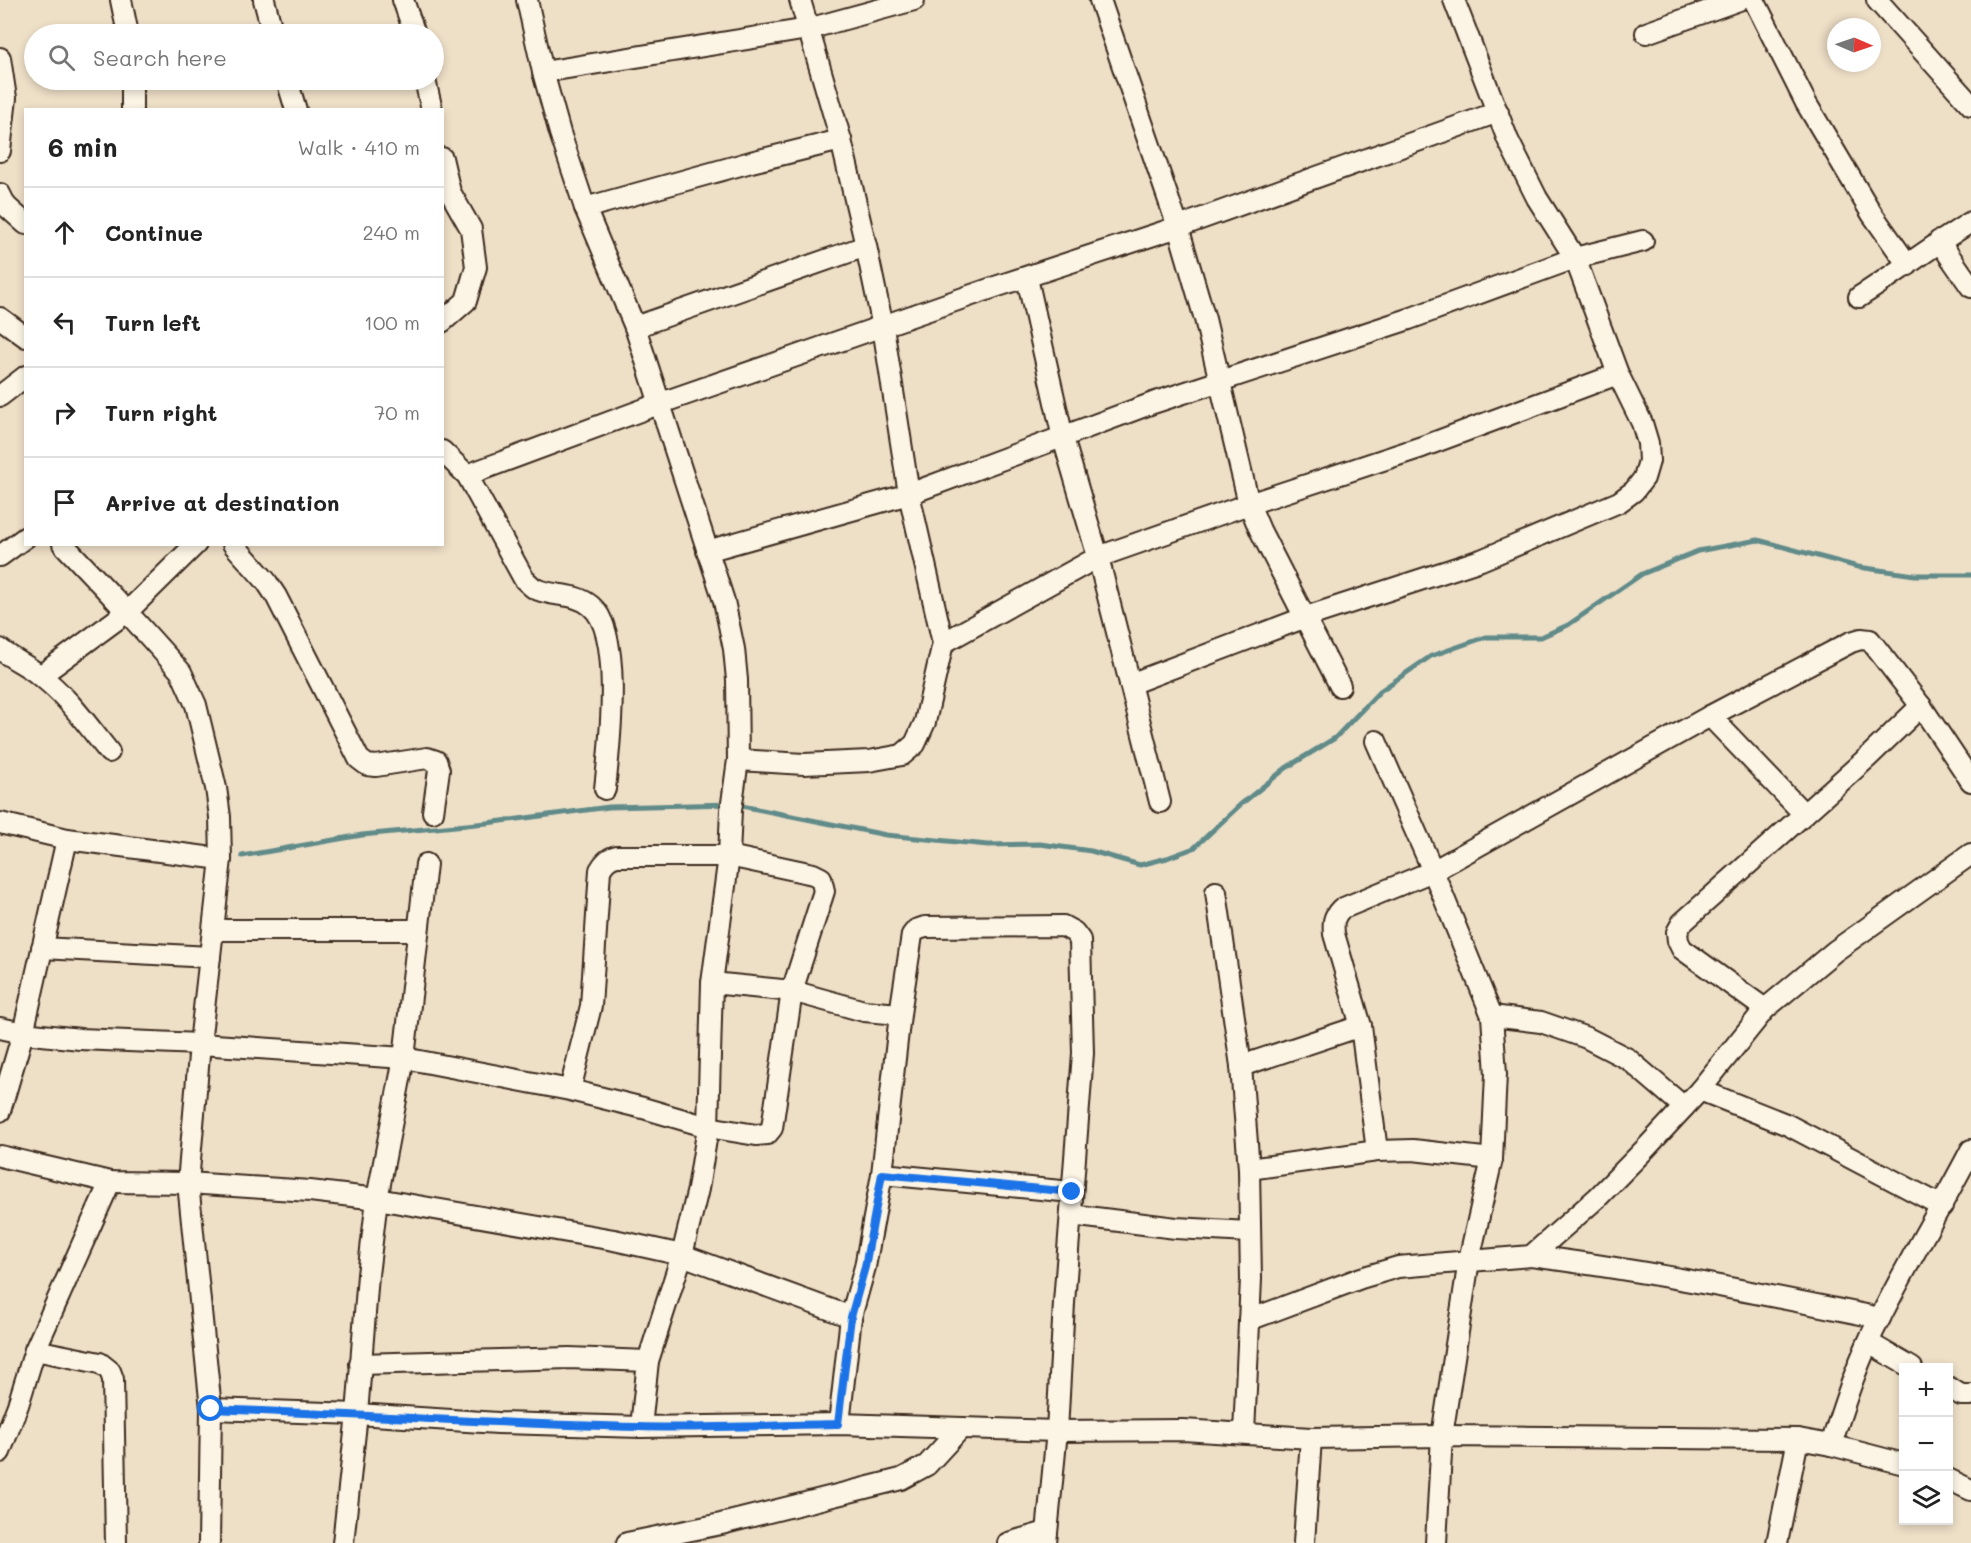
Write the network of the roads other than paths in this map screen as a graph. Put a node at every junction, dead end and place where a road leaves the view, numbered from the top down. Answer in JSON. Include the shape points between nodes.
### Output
{"nodes":[{"id":1,"x":121,"y":0,"type":"edge"},
{"id":2,"x":264,"y":0,"type":"edge"},
{"id":3,"x":403,"y":0,"type":"edge"},
{"id":4,"x":527,"y":0,"type":"edge"},
{"id":5,"x":800,"y":0,"type":"edge"},
{"id":6,"x":914,"y":0,"type":"edge"},
{"id":7,"x":1100,"y":0,"type":"edge"},
{"id":8,"x":1454,"y":0,"type":"edge"},
{"id":9,"x":1739,"y":0,"type":"edge"},
{"id":10,"x":1754,"y":0,"type":"edge"},
{"id":11,"x":1877,"y":0,"type":"edge"},
{"id":12,"x":126,"y":24,"type":"edge"},
{"id":13,"x":270,"y":24,"type":"edge"},
{"id":14,"x":411,"y":24,"type":"edge"},
{"id":15,"x":808,"y":28,"type":"junction"},
{"id":16,"x":1646,"y":33,"type":"dead end"},
{"id":17,"x":0,"y":58,"type":"edge"},
{"id":18,"x":543,"y":72,"type":"junction"},
{"id":19,"x":132,"y":90,"type":"edge"},
{"id":20,"x":290,"y":90,"type":"edge"},
{"id":21,"x":427,"y":90,"type":"edge"},
{"id":22,"x":1971,"y":105,"type":"edge"},
{"id":23,"x":132,"y":108,"type":"edge"},
{"id":24,"x":295,"y":108,"type":"edge"},
{"id":25,"x":432,"y":108,"type":"edge"},
{"id":26,"x":1498,"y":112,"type":"junction"},
{"id":27,"x":841,"y":140,"type":"junction"},
{"id":28,"x":0,"y":151,"type":"edge"},
{"id":29,"x":444,"y":166,"type":"edge"},
{"id":30,"x":0,"y":194,"type":"edge"},
{"id":31,"x":585,"y":208,"type":"junction"},
{"id":32,"x":24,"y":222,"type":"edge"},
{"id":33,"x":1971,"y":222,"type":"edge"},
{"id":34,"x":1178,"y":227,"type":"junction"},
{"id":35,"x":1643,"y":241,"type":"dead end"},
{"id":36,"x":1939,"y":241,"type":"junction"},
{"id":37,"x":866,"y":246,"type":"junction"},
{"id":38,"x":1575,"y":258,"type":"junction"},
{"id":39,"x":1908,"y":265,"type":"junction"},
{"id":40,"x":1027,"y":278,"type":"junction"},
{"id":41,"x":1971,"y":287,"type":"edge"},
{"id":42,"x":1859,"y":297,"type":"dead end"},
{"id":43,"x":0,"y":318,"type":"edge"},
{"id":44,"x":444,"y":320,"type":"edge"},
{"id":45,"x":635,"y":327,"type":"junction"},
{"id":46,"x":883,"y":327,"type":"junction"},
{"id":47,"x":24,"y":336,"type":"edge"},
{"id":48,"x":1618,"y":374,"type":"junction"},
{"id":49,"x":24,"y":378,"type":"edge"},
{"id":50,"x":1219,"y":382,"type":"junction"},
{"id":51,"x":0,"y":396,"type":"edge"},
{"id":52,"x":661,"y":403,"type":"junction"},
{"id":53,"x":1063,"y":438,"type":"junction"},
{"id":54,"x":444,"y":453,"type":"edge"},
{"id":55,"x":467,"y":475,"type":"junction"},
{"id":56,"x":909,"y":494,"type":"junction"},
{"id":57,"x":1249,"y":504,"type":"junction"},
{"id":58,"x":24,"y":538,"type":"edge"},
{"id":59,"x":65,"y":546,"type":"edge"},
{"id":60,"x":194,"y":546,"type":"edge"},
{"id":61,"x":236,"y":546,"type":"edge"},
{"id":62,"x":707,"y":551,"type":"junction"},
{"id":63,"x":0,"y":556,"type":"edge"},
{"id":64,"x":1098,"y":557,"type":"junction"},
{"id":65,"x":127,"y":612,"type":"junction"},
{"id":66,"x":1306,"y":617,"type":"junction"},
{"id":67,"x":944,"y":643,"type":"junction"},
{"id":68,"x":0,"y":649,"type":"edge"},
{"id":69,"x":40,"y":675,"type":"junction"},
{"id":70,"x":1130,"y":684,"type":"junction"},
{"id":71,"x":1340,"y":686,"type":"dead end"},
{"id":72,"x":1921,"y":706,"type":"junction"},
{"id":73,"x":1710,"y":716,"type":"junction"},
{"id":74,"x":1376,"y":741,"type":"dead end"},
{"id":75,"x":109,"y":752,"type":"dead end"},
{"id":76,"x":738,"y":760,"type":"junction"},
{"id":77,"x":1971,"y":781,"type":"edge"},
{"id":78,"x":605,"y":789,"type":"dead end"},
{"id":79,"x":1160,"y":802,"type":"dead end"},
{"id":80,"x":433,"y":812,"type":"dead end"},
{"id":81,"x":1804,"y":814,"type":"junction"},
{"id":82,"x":0,"y":823,"type":"edge"},
{"id":83,"x":67,"y":839,"type":"junction"},
{"id":84,"x":1971,"y":854,"type":"edge"},
{"id":85,"x":729,"y":856,"type":"junction"},
{"id":86,"x":221,"y":859,"type":"junction"},
{"id":87,"x":426,"y":864,"type":"dead end"},
{"id":88,"x":1433,"y":871,"type":"junction"},
{"id":89,"x":1216,"y":892,"type":"dead end"},
{"id":90,"x":214,"y":930,"type":"junction"},
{"id":91,"x":418,"y":930,"type":"junction"},
{"id":92,"x":42,"y":948,"type":"junction"},
{"id":93,"x":210,"y":957,"type":"junction"},
{"id":94,"x":712,"y":983,"type":"junction"},
{"id":95,"x":792,"y":991,"type":"junction"},
{"id":96,"x":1765,"y":1010,"type":"junction"},
{"id":97,"x":900,"y":1014,"type":"junction"},
{"id":98,"x":1492,"y":1016,"type":"junction"},
{"id":99,"x":1361,"y":1026,"type":"junction"},
{"id":100,"x":0,"y":1028,"type":"edge"},
{"id":101,"x":23,"y":1033,"type":"junction"},
{"id":102,"x":200,"y":1044,"type":"junction"},
{"id":103,"x":404,"y":1058,"type":"junction"},
{"id":104,"x":1242,"y":1066,"type":"junction"},
{"id":105,"x":570,"y":1090,"type":"junction"},
{"id":106,"x":1700,"y":1090,"type":"junction"},
{"id":107,"x":1684,"y":1107,"type":"junction"},
{"id":108,"x":0,"y":1111,"type":"edge"},
{"id":109,"x":708,"y":1127,"type":"junction"},
{"id":110,"x":1971,"y":1150,"type":"edge"},
{"id":111,"x":1377,"y":1151,"type":"junction"},
{"id":112,"x":0,"y":1156,"type":"edge"},
{"id":113,"x":1492,"y":1159,"type":"junction"},
{"id":114,"x":1249,"y":1169,"type":"junction"},
{"id":115,"x":882,"y":1174,"type":"junction"},
{"id":116,"x":110,"y":1182,"type":"junction"},
{"id":117,"x":188,"y":1184,"type":"junction"},
{"id":118,"x":1072,"y":1192,"type":"junction"},
{"id":119,"x":377,"y":1199,"type":"junction"},
{"id":120,"x":1942,"y":1206,"type":"junction"},
{"id":121,"x":1071,"y":1215,"type":"junction"},
{"id":122,"x":1249,"y":1232,"type":"junction"},
{"id":123,"x":682,"y":1255,"type":"junction"},
{"id":124,"x":1531,"y":1256,"type":"junction"},
{"id":125,"x":1469,"y":1260,"type":"junction"},
{"id":126,"x":851,"y":1317,"type":"junction"},
{"id":127,"x":1880,"y":1318,"type":"junction"},
{"id":128,"x":1249,"y":1320,"type":"junction"},
{"id":129,"x":1869,"y":1343,"type":"junction"},
{"id":130,"x":35,"y":1350,"type":"junction"},
{"id":131,"x":648,"y":1360,"type":"junction"},
{"id":132,"x":1903,"y":1363,"type":"edge"},
{"id":133,"x":360,"y":1364,"type":"junction"},
{"id":134,"x":1953,"y":1391,"type":"edge"},
{"id":135,"x":1971,"y":1395,"type":"edge"},
{"id":136,"x":211,"y":1409,"type":"junction"},
{"id":137,"x":357,"y":1414,"type":"junction"},
{"id":138,"x":838,"y":1424,"type":"junction"},
{"id":139,"x":641,"y":1427,"type":"junction"},
{"id":140,"x":961,"y":1428,"type":"junction"},
{"id":141,"x":1057,"y":1431,"type":"junction"},
{"id":142,"x":1244,"y":1433,"type":"junction"},
{"id":143,"x":1443,"y":1436,"type":"junction"},
{"id":144,"x":1311,"y":1438,"type":"junction"},
{"id":145,"x":1798,"y":1439,"type":"junction"},
{"id":146,"x":1831,"y":1445,"type":"junction"},
{"id":147,"x":0,"y":1452,"type":"edge"},
{"id":148,"x":1899,"y":1463,"type":"edge"},
{"id":149,"x":1953,"y":1481,"type":"edge"},
{"id":150,"x":1971,"y":1490,"type":"edge"},
{"id":151,"x":1046,"y":1537,"type":"edge"},
{"id":152,"x":116,"y":1543,"type":"edge"},
{"id":153,"x":209,"y":1543,"type":"edge"},
{"id":154,"x":343,"y":1543,"type":"edge"},
{"id":155,"x":627,"y":1543,"type":"edge"},
{"id":156,"x":1008,"y":1543,"type":"edge"},
{"id":157,"x":1304,"y":1543,"type":"edge"},
{"id":158,"x":1436,"y":1543,"type":"edge"},
{"id":159,"x":1777,"y":1543,"type":"edge"}],
"edges":[{"from":1,"to":12,"type":"street"},
{"from":2,"to":13,"type":"street"},
{"from":3,"to":14,"type":"street"},
{"from":4,"to":18,"type":"street"},
{"from":5,"to":15,"type":"street"},
{"from":6,"to":15,"type":"street"},
{"from":7,"to":34,"type":"street"},
{"from":8,"to":26,"type":"street"},
{"from":9,"to":16,"type":"street"},
{"from":10,"to":39,"type":"street","via":[[1806,103],[1872,214]]},
{"from":11,"to":22,"type":"street"},
{"from":15,"to":18,"type":"street"},
{"from":15,"to":27,"type":"street"},
{"from":17,"to":28,"type":"street","via":[[6,98]]},
{"from":18,"to":31,"type":"street"},
{"from":19,"to":23,"type":"street"},
{"from":20,"to":24,"type":"street"},
{"from":21,"to":25,"type":"street"},
{"from":26,"to":34,"type":"street"},
{"from":26,"to":38,"type":"street","via":[[1537,198]]},
{"from":27,"to":31,"type":"street"},
{"from":27,"to":37,"type":"street"},
{"from":29,"to":44,"type":"street","via":[[450,192],[471,229],[476,267],[466,301]]},
{"from":30,"to":32,"type":"street","via":[[6,206]]},
{"from":31,"to":45,"type":"street"},
{"from":33,"to":36,"type":"street"},
{"from":34,"to":40,"type":"street"},
{"from":34,"to":50,"type":"street"},
{"from":35,"to":38,"type":"street"},
{"from":36,"to":39,"type":"street"},
{"from":36,"to":41,"type":"street"},
{"from":37,"to":45,"type":"street"},
{"from":37,"to":46,"type":"street"},
{"from":38,"to":48,"type":"street"},
{"from":38,"to":50,"type":"street","via":[[1409,319]]},
{"from":39,"to":42,"type":"street"},
{"from":40,"to":46,"type":"street"},
{"from":40,"to":53,"type":"street"},
{"from":43,"to":47,"type":"street"},
{"from":45,"to":52,"type":"street"},
{"from":46,"to":52,"type":"street"},
{"from":46,"to":56,"type":"street"},
{"from":48,"to":57,"type":"street","via":[[1422,447]]},
{"from":48,"to":66,"type":"street","via":[[1648,443],[1649,461],[1644,478],[1634,491],[1619,502],[1481,560]]},
{"from":49,"to":51,"type":"street"},
{"from":50,"to":53,"type":"street"},
{"from":50,"to":57,"type":"street"},
{"from":52,"to":55,"type":"street"},
{"from":52,"to":62,"type":"street"},
{"from":53,"to":56,"type":"street"},
{"from":53,"to":64,"type":"street"},
{"from":54,"to":55,"type":"street"},
{"from":55,"to":78,"type":"street","via":[[524,579],[534,588],[581,600],[600,617],[611,671],[612,713]]},
{"from":56,"to":62,"type":"street"},
{"from":56,"to":67,"type":"street"},
{"from":57,"to":64,"type":"street"},
{"from":57,"to":66,"type":"street"},
{"from":58,"to":63,"type":"street"},
{"from":59,"to":65,"type":"street"},
{"from":60,"to":65,"type":"street"},
{"from":61,"to":80,"type":"street","via":[[276,596],[360,759],[376,766],[426,758],[436,761],[439,770]]},
{"from":62,"to":76,"type":"street","via":[[724,601],[734,649]]},
{"from":64,"to":67,"type":"street"},
{"from":64,"to":70,"type":"street"},
{"from":65,"to":69,"type":"street"},
{"from":65,"to":86,"type":"street","via":[[180,672],[196,705],[217,797]]},
{"from":66,"to":70,"type":"street"},
{"from":66,"to":71,"type":"street"},
{"from":67,"to":76,"type":"street","via":[[925,722],[915,744],[902,755],[804,764]]},
{"from":68,"to":69,"type":"street"},
{"from":69,"to":75,"type":"street"},
{"from":70,"to":79,"type":"street"},
{"from":72,"to":73,"type":"street","via":[[1870,640],[1861,639]]},
{"from":72,"to":77,"type":"street"},
{"from":72,"to":81,"type":"street"},
{"from":73,"to":81,"type":"street"},
{"from":73,"to":88,"type":"street"},
{"from":74,"to":88,"type":"street"},
{"from":76,"to":85,"type":"street"},
{"from":81,"to":96,"type":"street","via":[[1682,923],[1677,932],[1682,949]]},
{"from":82,"to":83,"type":"street"},
{"from":83,"to":86,"type":"street"},
{"from":83,"to":92,"type":"street"},
{"from":84,"to":96,"type":"street","via":[[1835,951]]},
{"from":85,"to":94,"type":"street"},
{"from":85,"to":95,"type":"street","via":[[821,878],[824,891]]},
{"from":85,"to":105,"type":"street","via":[[616,856],[604,863],[600,870],[591,1006]]},
{"from":86,"to":90,"type":"street"},
{"from":87,"to":91,"type":"street"},
{"from":88,"to":98,"type":"street"},
{"from":88,"to":99,"type":"street","via":[[1335,914],[1334,934]]},
{"from":89,"to":104,"type":"street"},
{"from":90,"to":91,"type":"street"},
{"from":90,"to":93,"type":"street"},
{"from":91,"to":103,"type":"street"},
{"from":92,"to":93,"type":"street"},
{"from":92,"to":101,"type":"street"},
{"from":93,"to":102,"type":"street"},
{"from":94,"to":95,"type":"street"},
{"from":94,"to":109,"type":"street"},
{"from":95,"to":97,"type":"street","via":[[864,1011]]},
{"from":95,"to":109,"type":"street","via":[[770,1132],[756,1135]]},
{"from":96,"to":106,"type":"street"},
{"from":97,"to":115,"type":"street"},
{"from":97,"to":118,"type":"street","via":[[916,930],[1054,925],[1074,932],[1080,940],[1083,1053]]},
{"from":98,"to":107,"type":"street","via":[[1541,1022],[1587,1038],[1628,1059]]},
{"from":98,"to":113,"type":"street","via":[[1496,1074]]},
{"from":99,"to":104,"type":"street"},
{"from":99,"to":111,"type":"street"},
{"from":100,"to":101,"type":"street"},
{"from":101,"to":102,"type":"street"},
{"from":101,"to":108,"type":"street"},
{"from":102,"to":103,"type":"street"},
{"from":102,"to":117,"type":"street"},
{"from":103,"to":105,"type":"street"},
{"from":103,"to":119,"type":"street"},
{"from":104,"to":114,"type":"street"},
{"from":105,"to":109,"type":"street"},
{"from":106,"to":107,"type":"street"},
{"from":106,"to":120,"type":"street","via":[[1788,1125]]},
{"from":107,"to":124,"type":"street","via":[[1598,1197]]},
{"from":109,"to":123,"type":"street"},
{"from":110,"to":120,"type":"street"},
{"from":111,"to":113,"type":"street","via":[[1413,1150]]},
{"from":111,"to":114,"type":"street"},
{"from":112,"to":116,"type":"street"},
{"from":113,"to":125,"type":"street"},
{"from":114,"to":122,"type":"street"},
{"from":115,"to":118,"type":"street"},
{"from":115,"to":126,"type":"street","via":[[865,1267]]},
{"from":116,"to":117,"type":"street"},
{"from":116,"to":130,"type":"street"},
{"from":117,"to":119,"type":"street"},
{"from":117,"to":136,"type":"street"},
{"from":118,"to":121,"type":"street"},
{"from":119,"to":123,"type":"street"},
{"from":119,"to":133,"type":"street"},
{"from":120,"to":127,"type":"street"},
{"from":121,"to":122,"type":"street"},
{"from":121,"to":141,"type":"street"},
{"from":122,"to":128,"type":"street"},
{"from":123,"to":126,"type":"street"},
{"from":123,"to":131,"type":"street"},
{"from":124,"to":125,"type":"street"},
{"from":124,"to":127,"type":"street","via":[[1699,1281]]},
{"from":125,"to":128,"type":"street","via":[[1398,1267]]},
{"from":125,"to":143,"type":"street"},
{"from":126,"to":138,"type":"street"},
{"from":127,"to":129,"type":"street"},
{"from":128,"to":142,"type":"street"},
{"from":129,"to":132,"type":"street"},
{"from":129,"to":146,"type":"street","via":[[1853,1377]]},
{"from":130,"to":147,"type":"street"},
{"from":130,"to":152,"type":"street","via":[[100,1363],[110,1371]]},
{"from":131,"to":133,"type":"street","via":[[568,1358]]},
{"from":131,"to":139,"type":"street"},
{"from":133,"to":137,"type":"street"},
{"from":134,"to":135,"type":"street"},
{"from":136,"to":137,"type":"street"},
{"from":136,"to":153,"type":"street"},
{"from":137,"to":139,"type":"street"},
{"from":137,"to":154,"type":"street"},
{"from":138,"to":139,"type":"street"},
{"from":138,"to":140,"type":"street"},
{"from":140,"to":141,"type":"street"},
{"from":140,"to":155,"type":"street","via":[[927,1465],[901,1479]]},
{"from":141,"to":142,"type":"street"},
{"from":141,"to":151,"type":"street"},
{"from":142,"to":144,"type":"street"},
{"from":143,"to":144,"type":"street"},
{"from":143,"to":145,"type":"street"},
{"from":143,"to":158,"type":"street"},
{"from":144,"to":157,"type":"street"},
{"from":145,"to":146,"type":"street"},
{"from":145,"to":159,"type":"street"},
{"from":146,"to":148,"type":"street"},
{"from":149,"to":150,"type":"street"},
{"from":151,"to":156,"type":"street"}]}
